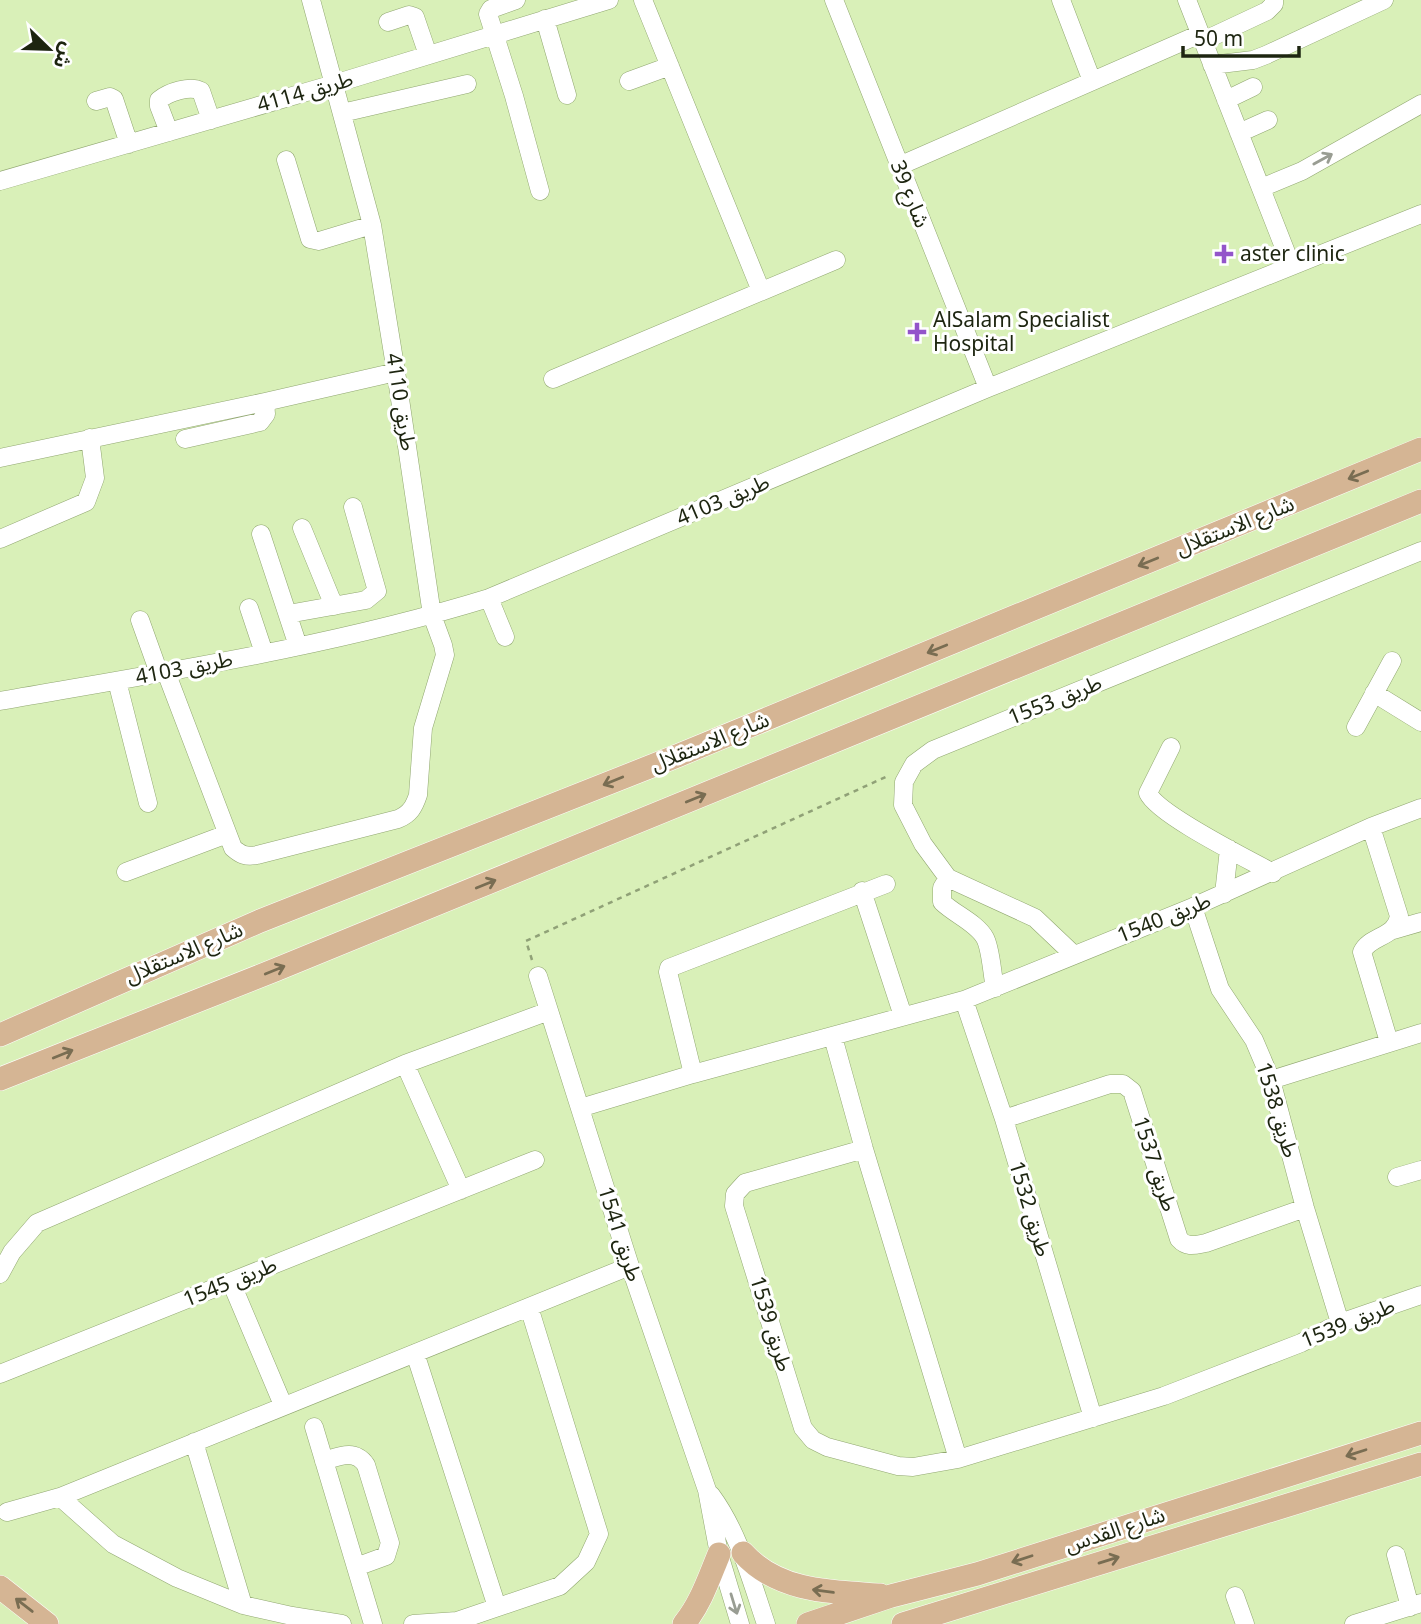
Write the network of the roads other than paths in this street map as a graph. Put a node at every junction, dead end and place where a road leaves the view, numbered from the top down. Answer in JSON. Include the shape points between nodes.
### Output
{"nodes":[{"id":1,"x":311,"y":0,"type":"edge"},
{"id":2,"x":519,"y":0,"type":"edge"},
{"id":3,"x":609,"y":0,"type":"edge"},
{"id":4,"x":643,"y":0,"type":"edge"},
{"id":5,"x":834,"y":0,"type":"edge"},
{"id":6,"x":1061,"y":0,"type":"edge"},
{"id":7,"x":1187,"y":0,"type":"edge"},
{"id":8,"x":1274,"y":0,"type":"edge"},
{"id":9,"x":1384,"y":0,"type":"edge"},
{"id":10,"x":387,"y":22,"type":"dead end"},
{"id":11,"x":538,"y":22,"type":"junction"},
{"id":12,"x":495,"y":35,"type":"junction"},
{"id":13,"x":1202,"y":37,"type":"junction"},
{"id":14,"x":428,"y":55,"type":"junction"},
{"id":15,"x":1212,"y":65,"type":"junction"},
{"id":16,"x":670,"y":66,"type":"junction"},
{"id":17,"x":629,"y":81,"type":"dead end"},
{"id":18,"x":1092,"y":81,"type":"junction"},
{"id":19,"x":334,"y":84,"type":"junction"},
{"id":20,"x":467,"y":84,"type":"dead end"},
{"id":21,"x":1253,"y":87,"type":"dead end"},
{"id":22,"x":568,"y":95,"type":"dead end"},
{"id":23,"x":1226,"y":100,"type":"junction"},
{"id":24,"x":96,"y":102,"type":"dead end"},
{"id":25,"x":1421,"y":104,"type":"edge"},
{"id":26,"x":342,"y":113,"type":"junction"},
{"id":27,"x":211,"y":120,"type":"junction"},
{"id":28,"x":1268,"y":120,"type":"dead end"},
{"id":29,"x":169,"y":132,"type":"junction"},
{"id":30,"x":1239,"y":132,"type":"junction"},
{"id":31,"x":129,"y":144,"type":"junction"},
{"id":32,"x":286,"y":160,"type":"dead end"},
{"id":33,"x":899,"y":166,"type":"junction"},
{"id":34,"x":0,"y":181,"type":"edge"},
{"id":35,"x":1261,"y":188,"type":"junction"},
{"id":36,"x":540,"y":191,"type":"dead end"},
{"id":37,"x":1421,"y":214,"type":"edge"},
{"id":38,"x":372,"y":225,"type":"junction"},
{"id":39,"x":836,"y":260,"type":"dead end"},
{"id":40,"x":1291,"y":265,"type":"junction"},
{"id":41,"x":761,"y":291,"type":"junction"},
{"id":42,"x":396,"y":372,"type":"junction"},
{"id":43,"x":553,"y":379,"type":"dead end"},
{"id":44,"x":988,"y":388,"type":"junction"},
{"id":45,"x":265,"y":402,"type":"junction"},
{"id":46,"x":181,"y":420,"type":"junction"},
{"id":47,"x":90,"y":438,"type":"junction"},
{"id":48,"x":1421,"y":449,"type":"edge"},
{"id":49,"x":0,"y":458,"type":"edge"},
{"id":50,"x":1421,"y":501,"type":"edge"},
{"id":51,"x":353,"y":507,"type":"dead end"},
{"id":52,"x":302,"y":528,"type":"dead end"},
{"id":53,"x":261,"y":534,"type":"dead end"},
{"id":54,"x":0,"y":539,"type":"edge"},
{"id":55,"x":1421,"y":551,"type":"edge"},
{"id":56,"x":489,"y":598,"type":"junction"},
{"id":57,"x":334,"y":606,"type":"junction"},
{"id":58,"x":248,"y":608,"type":"dead end"},
{"id":59,"x":288,"y":614,"type":"junction"},
{"id":60,"x":432,"y":615,"type":"junction"},
{"id":61,"x":140,"y":620,"type":"dead end"},
{"id":62,"x":505,"y":636,"type":"dead end"},
{"id":63,"x":298,"y":646,"type":"junction"},
{"id":64,"x":264,"y":653,"type":"junction"},
{"id":65,"x":1392,"y":661,"type":"dead end"},
{"id":66,"x":163,"y":673,"type":"junction"},
{"id":67,"x":117,"y":681,"type":"junction"},
{"id":68,"x":1374,"y":693,"type":"junction"},
{"id":69,"x":0,"y":701,"type":"edge"},
{"id":70,"x":1421,"y":722,"type":"edge"},
{"id":71,"x":1356,"y":726,"type":"dead end"},
{"id":72,"x":1171,"y":747,"type":"dead end"},
{"id":73,"x":148,"y":803,"type":"dead end"},
{"id":74,"x":1421,"y":808,"type":"edge"},
{"id":75,"x":1371,"y":828,"type":"junction"},
{"id":76,"x":228,"y":834,"type":"junction"},
{"id":77,"x":1229,"y":849,"type":"junction"},
{"id":78,"x":126,"y":872,"type":"dead end"},
{"id":79,"x":1273,"y":873,"type":"junction"},
{"id":80,"x":948,"y":878,"type":"junction"},
{"id":81,"x":886,"y":884,"type":"dead end"},
{"id":82,"x":862,"y":891,"type":"junction"},
{"id":83,"x":1224,"y":894,"type":"junction"},
{"id":84,"x":1193,"y":907,"type":"junction"},
{"id":85,"x":1421,"y":922,"type":"edge"},
{"id":86,"x":1044,"y":928,"type":"junction"},
{"id":87,"x":1393,"y":930,"type":"junction"},
{"id":88,"x":1074,"y":955,"type":"junction"},
{"id":89,"x":1044,"y":967,"type":"junction"},
{"id":90,"x":538,"y":976,"type":"road end"},
{"id":91,"x":995,"y":988,"type":"junction"},
{"id":92,"x":964,"y":1000,"type":"junction"},
{"id":93,"x":549,"y":1011,"type":"junction"},
{"id":94,"x":903,"y":1016,"type":"junction"},
{"id":95,"x":1421,"y":1033,"type":"edge"},
{"id":96,"x":0,"y":1035,"type":"edge"},
{"id":97,"x":833,"y":1037,"type":"junction"},
{"id":98,"x":1389,"y":1042,"type":"junction"},
{"id":99,"x":405,"y":1065,"type":"junction"},
{"id":100,"x":693,"y":1074,"type":"junction"},
{"id":101,"x":0,"y":1079,"type":"edge"},
{"id":102,"x":1271,"y":1080,"type":"junction"},
{"id":103,"x":580,"y":1108,"type":"junction"},
{"id":104,"x":1004,"y":1119,"type":"junction"},
{"id":105,"x":864,"y":1149,"type":"junction"},
{"id":106,"x":535,"y":1160,"type":"dead end"},
{"id":107,"x":1421,"y":1170,"type":"edge"},
{"id":108,"x":1397,"y":1177,"type":"dead end"},
{"id":109,"x":461,"y":1190,"type":"junction"},
{"id":110,"x":1305,"y":1208,"type":"junction"},
{"id":111,"x":630,"y":1266,"type":"junction"},
{"id":112,"x":0,"y":1274,"type":"edge"},
{"id":113,"x":231,"y":1282,"type":"junction"},
{"id":114,"x":1421,"y":1295,"type":"edge"},
{"id":115,"x":529,"y":1307,"type":"junction"},
{"id":116,"x":1340,"y":1323,"type":"junction"},
{"id":117,"x":415,"y":1353,"type":"junction"},
{"id":118,"x":0,"y":1374,"type":"edge"},
{"id":119,"x":283,"y":1405,"type":"junction"},
{"id":120,"x":1093,"y":1418,"type":"junction"},
{"id":121,"x":314,"y":1427,"type":"dead end"},
{"id":122,"x":1421,"y":1433,"type":"edge"},
{"id":123,"x":194,"y":1442,"type":"junction"},
{"id":124,"x":958,"y":1459,"type":"junction"},
{"id":125,"x":324,"y":1461,"type":"junction"},
{"id":126,"x":1421,"y":1464,"type":"edge"},
{"id":127,"x":707,"y":1489,"type":"junction"},
{"id":128,"x":60,"y":1497,"type":"junction"},
{"id":129,"x":7,"y":1513,"type":"dead end"},
{"id":130,"x":743,"y":1553,"type":"junction"},
{"id":131,"x":719,"y":1554,"type":"junction"},
{"id":132,"x":1396,"y":1555,"type":"dead end"},
{"id":133,"x":356,"y":1567,"type":"junction"},
{"id":134,"x":0,"y":1587,"type":"edge"},
{"id":135,"x":891,"y":1596,"type":"junction"},
{"id":136,"x":1235,"y":1596,"type":"dead end"},
{"id":137,"x":243,"y":1605,"type":"junction"},
{"id":138,"x":1415,"y":1605,"type":"edge"},
{"id":139,"x":496,"y":1607,"type":"junction"},
{"id":140,"x":47,"y":1624,"type":"edge"},
{"id":141,"x":342,"y":1624,"type":"edge"},
{"id":142,"x":373,"y":1624,"type":"edge"},
{"id":143,"x":412,"y":1624,"type":"edge"},
{"id":144,"x":684,"y":1624,"type":"edge"},
{"id":145,"x":740,"y":1624,"type":"edge"},
{"id":146,"x":766,"y":1624,"type":"edge"},
{"id":147,"x":808,"y":1624,"type":"edge"},
{"id":148,"x":903,"y":1624,"type":"edge"},
{"id":149,"x":1245,"y":1624,"type":"edge"},
{"id":150,"x":1354,"y":1624,"type":"edge"}],
"edges":[{"from":1,"to":19,"type":"street","name":"طريق 4110"},
{"from":2,"to":11,"type":"street"},
{"from":2,"to":12,"type":"street","via":[[489,10]]},
{"from":3,"to":11,"type":"street","name":"طريق 4114"},
{"from":4,"to":16,"type":"street"},
{"from":5,"to":33,"type":"street","name":"شارع 39"},
{"from":6,"to":18,"type":"street"},
{"from":7,"to":13,"type":"street"},
{"from":8,"to":13,"type":"street","via":[[1267,11]]},
{"from":9,"to":15,"type":"street","via":[[1253,60]]},
{"from":10,"to":14,"type":"street","via":[[415,17]]},
{"from":11,"to":12,"type":"street","name":"طريق 4114"},
{"from":11,"to":22,"type":"street"},
{"from":12,"to":14,"type":"street","name":"طريق 4114"},
{"from":12,"to":36,"type":"street"},
{"from":13,"to":15,"type":"street"},
{"from":13,"to":18,"type":"street"},
{"from":14,"to":19,"type":"street","name":"طريق 4114"},
{"from":15,"to":23,"type":"street"},
{"from":16,"to":17,"type":"street"},
{"from":16,"to":41,"type":"street"},
{"from":18,"to":33,"type":"street"},
{"from":19,"to":26,"type":"street","name":"طريق 4110"},
{"from":19,"to":27,"type":"street","name":"طريق 4114"},
{"from":20,"to":26,"type":"street"},
{"from":21,"to":23,"type":"street"},
{"from":23,"to":30,"type":"street"},
{"from":24,"to":31,"type":"street","via":[[114,99]]},
{"from":35,"to":25,"type":"street","one_way":true,"via":[[1302,171]]},
{"from":26,"to":38,"type":"street","name":"طريق 4110"},
{"from":27,"to":29,"type":"street","name":"طريق 4114"},
{"from":27,"to":29,"type":"street","via":[[201,91],[191,88],[159,100]]},
{"from":28,"to":30,"type":"street"},
{"from":29,"to":31,"type":"street","name":"طريق 4114"},
{"from":30,"to":35,"type":"street"},
{"from":31,"to":34,"type":"street","name":"طريق 4114"},
{"from":32,"to":38,"type":"street","via":[[310,239],[319,241]]},
{"from":33,"to":44,"type":"street","name":"شارع 39"},
{"from":35,"to":40,"type":"street"},
{"from":37,"to":40,"type":"street","name":"طريق 4103"},
{"from":38,"to":42,"type":"street","name":"طريق 4110"},
{"from":39,"to":41,"type":"street"},
{"from":40,"to":44,"type":"street","name":"طريق 4103"},
{"from":41,"to":43,"type":"street"},
{"from":42,"to":45,"type":"street"},
{"from":42,"to":60,"type":"street","name":"طريق 4110"},
{"from":44,"to":56,"type":"street","name":"طريق 4103"},
{"from":45,"to":46,"type":"street"},
{"from":45,"to":46,"type":"street","via":[[265,418],[260,422],[186,446]]},
{"from":46,"to":47,"type":"street"},
{"from":47,"to":49,"type":"street"},
{"from":47,"to":54,"type":"street","via":[[95,478],[86,502]]},
{"from":48,"to":96,"type":"main road","name":"شارع الاستقلال","one_way":true,"via":[[677,756],[260,921]]},
{"from":101,"to":50,"type":"main road","one_way":true},
{"from":51,"to":57,"type":"street","via":[[377,591],[366,600]]},
{"from":52,"to":57,"type":"street"},
{"from":53,"to":59,"type":"street"},
{"from":55,"to":80,"type":"street","name":"طريق 1553","via":[[933,750],[914,764],[904,782],[903,805]]},
{"from":56,"to":60,"type":"street","name":"طريق 4103"},
{"from":56,"to":62,"type":"street"},
{"from":57,"to":59,"type":"street"},
{"from":58,"to":64,"type":"street"},
{"from":59,"to":63,"type":"street"},
{"from":60,"to":63,"type":"street","name":"طريق 4103"},
{"from":60,"to":76,"type":"street","name":"طريق 4110","via":[[445,655],[423,728],[418,795],[407,815],[248,857],[233,848]]},
{"from":61,"to":66,"type":"street"},
{"from":63,"to":64,"type":"street","name":"طريق 4103"},
{"from":64,"to":66,"type":"street","name":"طريق 4103"},
{"from":65,"to":68,"type":"street"},
{"from":66,"to":67,"type":"street","name":"طريق 4103"},
{"from":66,"to":76,"type":"street"},
{"from":67,"to":69,"type":"street","name":"طريق 4103"},
{"from":67,"to":73,"type":"street"},
{"from":68,"to":70,"type":"street"},
{"from":68,"to":71,"type":"street"},
{"from":72,"to":77,"type":"street","via":[[1150,797]]},
{"from":74,"to":75,"type":"street","name":"طريق 1540"},
{"from":75,"to":79,"type":"street","name":"طريق 1540"},
{"from":75,"to":87,"type":"street","via":[[1399,909]]},
{"from":76,"to":78,"type":"street"},
{"from":77,"to":79,"type":"street"},
{"from":77,"to":83,"type":"street"},
{"from":79,"to":83,"type":"street","name":"طريق 1540"},
{"from":80,"to":86,"type":"street","via":[[1035,918]]},
{"from":80,"to":91,"type":"street","via":[[942,902],[986,938]]},
{"from":81,"to":82,"type":"street"},
{"from":82,"to":94,"type":"street"},
{"from":82,"to":100,"type":"street","via":[[669,968]]},
{"from":83,"to":84,"type":"street","name":"طريق 1540"},
{"from":84,"to":88,"type":"street","name":"طريق 1540"},
{"from":84,"to":102,"type":"street","name":"طريق 1538","via":[[1220,989],[1254,1040]]},
{"from":85,"to":87,"type":"street"},
{"from":86,"to":88,"type":"street"},
{"from":86,"to":89,"type":"street"},
{"from":87,"to":98,"type":"street","via":[[1366,945],[1362,953]]},
{"from":88,"to":89,"type":"street","name":"طريق 1540"},
{"from":89,"to":91,"type":"street","name":"طريق 1540"},
{"from":90,"to":93,"type":"street","name":"طريق 1541"},
{"from":91,"to":92,"type":"street","name":"طريق 1540"},
{"from":92,"to":94,"type":"street","name":"طريق 1540"},
{"from":92,"to":104,"type":"street","name":"طريق 1532"},
{"from":93,"to":99,"type":"street"},
{"from":93,"to":103,"type":"street","name":"طريق 1541"},
{"from":94,"to":97,"type":"street","name":"طريق 1540"},
{"from":95,"to":98,"type":"street"},
{"from":97,"to":100,"type":"street","name":"طريق 1540"},
{"from":97,"to":105,"type":"street"},
{"from":98,"to":102,"type":"street"},
{"from":99,"to":109,"type":"street"},
{"from":99,"to":112,"type":"street","via":[[37,1223]]},
{"from":100,"to":103,"type":"street","name":"طريق 1540"},
{"from":102,"to":110,"type":"street","name":"طريق 1538"},
{"from":103,"to":111,"type":"street","name":"طريق 1541"},
{"from":104,"to":110,"type":"street","name":"طريق 1537","via":[[1110,1084],[1123,1084],[1132,1091],[1184,1244],[1206,1243]]},
{"from":104,"to":120,"type":"street","name":"طريق 1532"},
{"from":105,"to":124,"type":"street"},
{"from":105,"to":124,"type":"street","name":"طريق 1539","via":[[745,1183],[735,1194],[734,1206],[803,1428],[813,1440],[898,1466]]},
{"from":106,"to":109,"type":"street","name":"طريق 1545"},
{"from":107,"to":108,"type":"street"},
{"from":109,"to":113,"type":"street","name":"طريق 1545"},
{"from":110,"to":116,"type":"street","name":"طريق 1538"},
{"from":111,"to":115,"type":"street"},
{"from":111,"to":127,"type":"street","name":"طريق 1541"},
{"from":113,"to":118,"type":"street","name":"طريق 1545"},
{"from":113,"to":119,"type":"street"},
{"from":114,"to":116,"type":"street","name":"طريق 1539"},
{"from":115,"to":117,"type":"street"},
{"from":115,"to":139,"type":"street","via":[[599,1534],[586,1562],[560,1586]]},
{"from":116,"to":120,"type":"street","name":"طريق 1539","via":[[1301,1343],[1164,1396]]},
{"from":117,"to":119,"type":"street"},
{"from":117,"to":139,"type":"street"},
{"from":119,"to":123,"type":"street"},
{"from":120,"to":124,"type":"street","name":"طريق 1539"},
{"from":121,"to":125,"type":"street"},
{"from":122,"to":135,"type":"main road","name":"شارع القدس","one_way":true,"via":[[977,1574]]},
{"from":123,"to":128,"type":"street"},
{"from":123,"to":137,"type":"street"},
{"from":125,"to":133,"type":"street"},
{"from":125,"to":133,"type":"street","via":[[347,1454],[361,1458],[386,1530],[390,1548],[386,1556]]},
{"from":148,"to":126,"type":"main road","name":"شارع القدس","one_way":true},
{"from":127,"to":130,"type":"street","name":"طريق 1541"},
{"from":127,"to":131,"type":"street","name":"طريق 1541"},
{"from":128,"to":129,"type":"street"},
{"from":128,"to":137,"type":"street","via":[[113,1544],[177,1578]]},
{"from":135,"to":130,"type":"main road","one_way":true,"via":[[805,1588],[769,1574]]},
{"from":130,"to":146,"type":"street","name":"طريق 1541"},
{"from":131,"to":144,"type":"main road"},
{"from":131,"to":145,"type":"street","name":"طريق 1541","one_way":true},
{"from":132,"to":138,"type":"street"},
{"from":133,"to":142,"type":"street"},
{"from":140,"to":134,"type":"main road","one_way":true},
{"from":135,"to":147,"type":"main road","name":"شارع القدس"},
{"from":136,"to":149,"type":"street"},
{"from":137,"to":141,"type":"street"},
{"from":138,"to":150,"type":"street"},
{"from":139,"to":143,"type":"street","via":[[457,1621]]}]}
